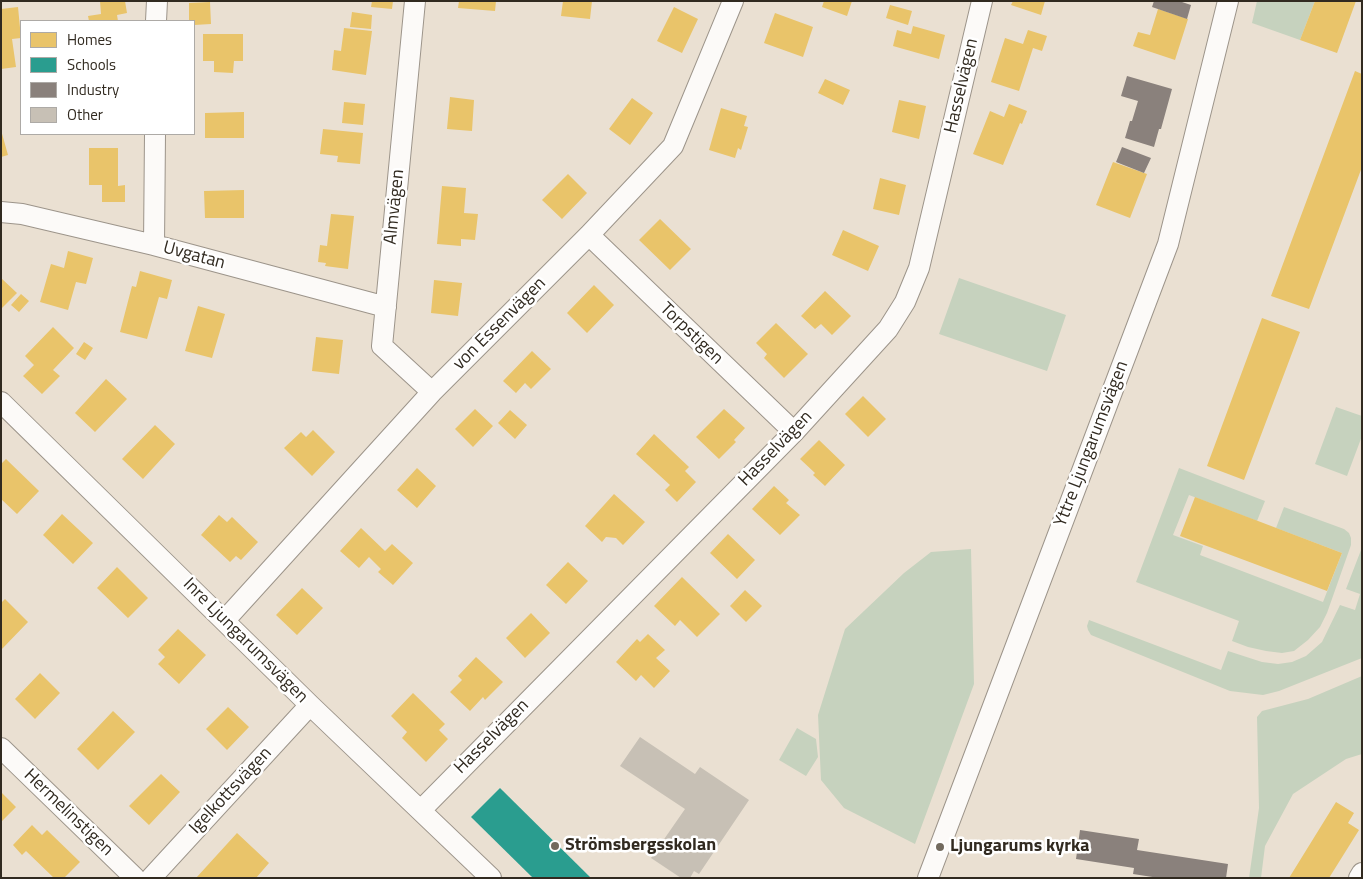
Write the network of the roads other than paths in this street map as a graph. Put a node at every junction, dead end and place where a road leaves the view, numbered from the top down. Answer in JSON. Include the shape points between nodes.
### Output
{"nodes":[{"id":1,"x":157,"y":1,"type":"edge"},
{"id":2,"x":415,"y":1,"type":"edge"},
{"id":3,"x":733,"y":1,"type":"edge"},
{"id":4,"x":982,"y":1,"type":"edge"},
{"id":5,"x":1228,"y":1,"type":"edge"},
{"id":6,"x":156,"y":20,"type":"edge"},
{"id":7,"x":155,"y":135,"type":"edge"},
{"id":8,"x":1,"y":212,"type":"edge"},
{"id":9,"x":589,"y":235,"type":"junction"},
{"id":10,"x":154,"y":245,"type":"junction"},
{"id":11,"x":386,"y":308,"type":"junction"},
{"id":12,"x":432,"y":392,"type":"junction"},
{"id":13,"x":1,"y":402,"type":"edge"},
{"id":14,"x":794,"y":432,"type":"junction"},
{"id":15,"x":225,"y":620,"type":"junction"},
{"id":16,"x":310,"y":705,"type":"junction"},
{"id":17,"x":1,"y":748,"type":"edge"},
{"id":18,"x":421,"y":810,"type":"junction"},
{"id":19,"x":1362,"y":873,"type":"edge"},
{"id":20,"x":135,"y":878,"type":"edge"},
{"id":21,"x":151,"y":878,"type":"edge"},
{"id":22,"x":491,"y":878,"type":"edge"},
{"id":23,"x":928,"y":878,"type":"edge"},
{"id":24,"x":1359,"y":878,"type":"edge"}],
"edges":[{"from":1,"to":6,"type":"street"},
{"from":2,"to":11,"type":"street","name":"Almvägen"},
{"from":3,"to":9,"type":"street","name":"von Essenvägen","via":[[673,146]]},
{"from":4,"to":14,"type":"street","name":"Hasselvägen","via":[[919,268],[905,302],[888,329]]},
{"from":5,"to":23,"type":"street","name":"Yttre Ljungarumsvägen","via":[[1168,244]]},
{"from":7,"to":10,"type":"street"},
{"from":8,"to":10,"type":"street","name":"Uvgatan"},
{"from":9,"to":12,"type":"street","name":"von Essenvägen"},
{"from":9,"to":14,"type":"street","name":"Torpstigen"},
{"from":10,"to":11,"type":"street","name":"Uvgatan"},
{"from":11,"to":12,"type":"street","name":"Almvägen","via":[[382,346]]},
{"from":12,"to":15,"type":"street","name":"von Essenvägen"},
{"from":13,"to":15,"type":"street","name":"Inre Ljungarumsvägen"},
{"from":14,"to":18,"type":"street","name":"Hasselvägen"},
{"from":15,"to":16,"type":"street","name":"Inre Ljungarumsvägen"},
{"from":16,"to":18,"type":"street","name":"Inre Ljungarumsvägen"},
{"from":16,"to":21,"type":"street","name":"Igelkottsvägen"},
{"from":17,"to":20,"type":"street","name":"Hermelinstigen"},
{"from":18,"to":22,"type":"street","name":"Inre Ljungarumsvägen"},
{"from":19,"to":24,"type":"street"}]}
